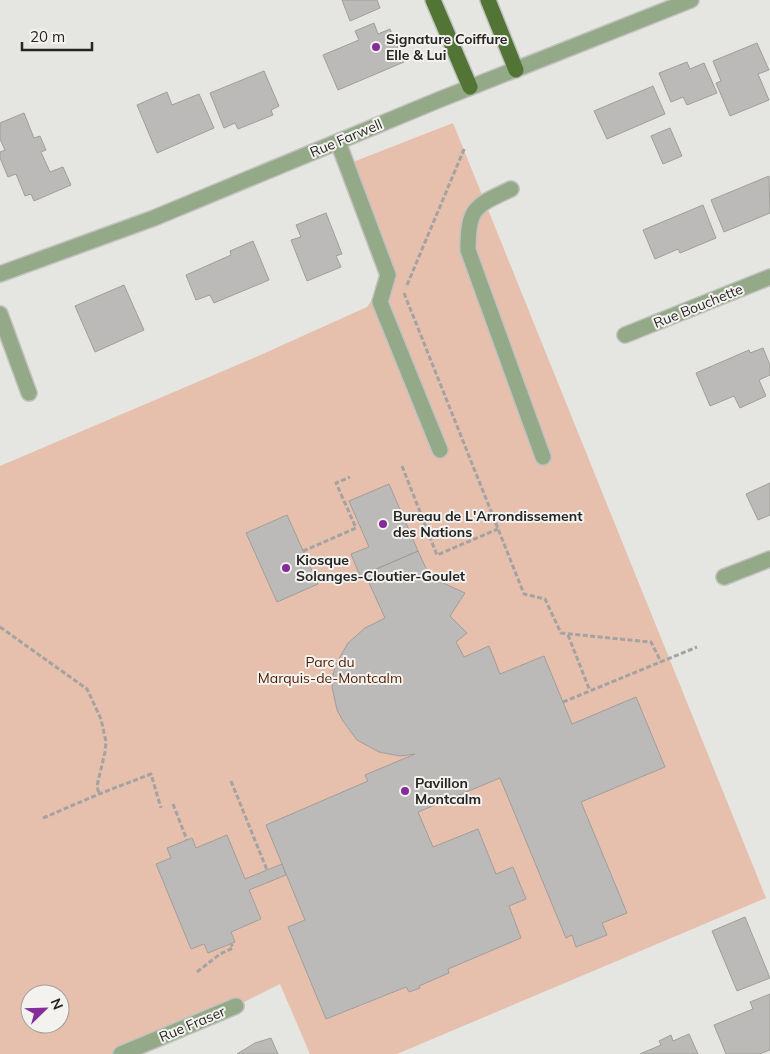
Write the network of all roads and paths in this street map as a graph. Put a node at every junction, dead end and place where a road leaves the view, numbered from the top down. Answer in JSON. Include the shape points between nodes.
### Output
{"nodes":[{"id":1,"x":433,"y":0,"type":"edge"},
{"id":2,"x":488,"y":0,"type":"edge"},
{"id":3,"x":691,"y":0,"type":"edge"},
{"id":4,"x":516,"y":70,"type":"junction"},
{"id":5,"x":470,"y":87,"type":"junction"},
{"id":6,"x":338,"y":142,"type":"junction"},
{"id":7,"x":465,"y":147,"type":"dead end"},
{"id":8,"x":512,"y":190,"type":"dead end"},
{"id":9,"x":0,"y":274,"type":"edge"},
{"id":10,"x":770,"y":277,"type":"edge"},
{"id":11,"x":0,"y":314,"type":"edge"},
{"id":12,"x":625,"y":335,"type":"dead end"},
{"id":13,"x":29,"y":393,"type":"dead end"},
{"id":14,"x":440,"y":450,"type":"dead end"},
{"id":15,"x":543,"y":458,"type":"dead end"},
{"id":16,"x":402,"y":466,"type":"dead end"},
{"id":17,"x":350,"y":477,"type":"dead end"},
{"id":18,"x":498,"y":529,"type":"junction"},
{"id":19,"x":303,"y":551,"type":"dead end"},
{"id":20,"x":770,"y":559,"type":"edge"},
{"id":21,"x":724,"y":577,"type":"dead end"},
{"id":22,"x":0,"y":627,"type":"edge"},
{"id":23,"x":568,"y":635,"type":"junction"},
{"id":24,"x":697,"y":647,"type":"dead end"},
{"id":25,"x":661,"y":662,"type":"junction"},
{"id":26,"x":590,"y":691,"type":"junction"},
{"id":27,"x":563,"y":702,"type":"dead end"},
{"id":28,"x":231,"y":781,"type":"dead end"},
{"id":29,"x":99,"y":794,"type":"junction"},
{"id":30,"x":173,"y":804,"type":"dead end"},
{"id":31,"x":161,"y":808,"type":"dead end"},
{"id":32,"x":43,"y":818,"type":"dead end"},
{"id":33,"x":187,"y":840,"type":"dead end"},
{"id":34,"x":267,"y":870,"type":"dead end"},
{"id":35,"x":231,"y":944,"type":"dead end"},
{"id":36,"x":197,"y":972,"type":"dead end"},
{"id":37,"x":236,"y":1006,"type":"dead end"},
{"id":38,"x":121,"y":1054,"type":"edge"}],
"edges":[{"from":1,"to":5,"type":"main road"},
{"from":2,"to":4,"type":"main road"},
{"from":3,"to":4,"type":"street","name":"Rue Farwell"},
{"from":4,"to":5,"type":"street","name":"Rue Farwell"},
{"from":5,"to":6,"type":"street","name":"Rue Farwell"},
{"from":6,"to":9,"type":"street","name":"Rue Farwell","via":[[154,218]]},
{"from":6,"to":14,"type":"street","via":[[388,275],[380,302]]},
{"from":7,"to":18,"type":"path","via":[[404,294]]},
{"from":8,"to":15,"type":"street","via":[[481,204],[474,211],[468,230],[468,250]]},
{"from":10,"to":12,"type":"street","name":"Rue Bouchette"},
{"from":11,"to":13,"type":"street"},
{"from":16,"to":18,"type":"path","via":[[437,555]]},
{"from":17,"to":19,"type":"path","via":[[336,483],[356,528]]},
{"from":18,"to":23,"type":"path","via":[[524,594],[545,599],[560,633]]},
{"from":20,"to":21,"type":"street"},
{"from":22,"to":29,"type":"path","via":[[87,689],[101,719],[106,742],[97,786]]},
{"from":23,"to":25,"type":"path","via":[[651,642]]},
{"from":23,"to":26,"type":"path"},
{"from":24,"to":25,"type":"path"},
{"from":25,"to":26,"type":"path"},
{"from":26,"to":27,"type":"path"},
{"from":28,"to":34,"type":"path"},
{"from":29,"to":31,"type":"path","via":[[151,774]]},
{"from":29,"to":32,"type":"path"},
{"from":30,"to":33,"type":"path"},
{"from":35,"to":36,"type":"path","via":[[233,948]]},
{"from":37,"to":38,"type":"street","name":"Rue Fraser"}]}
